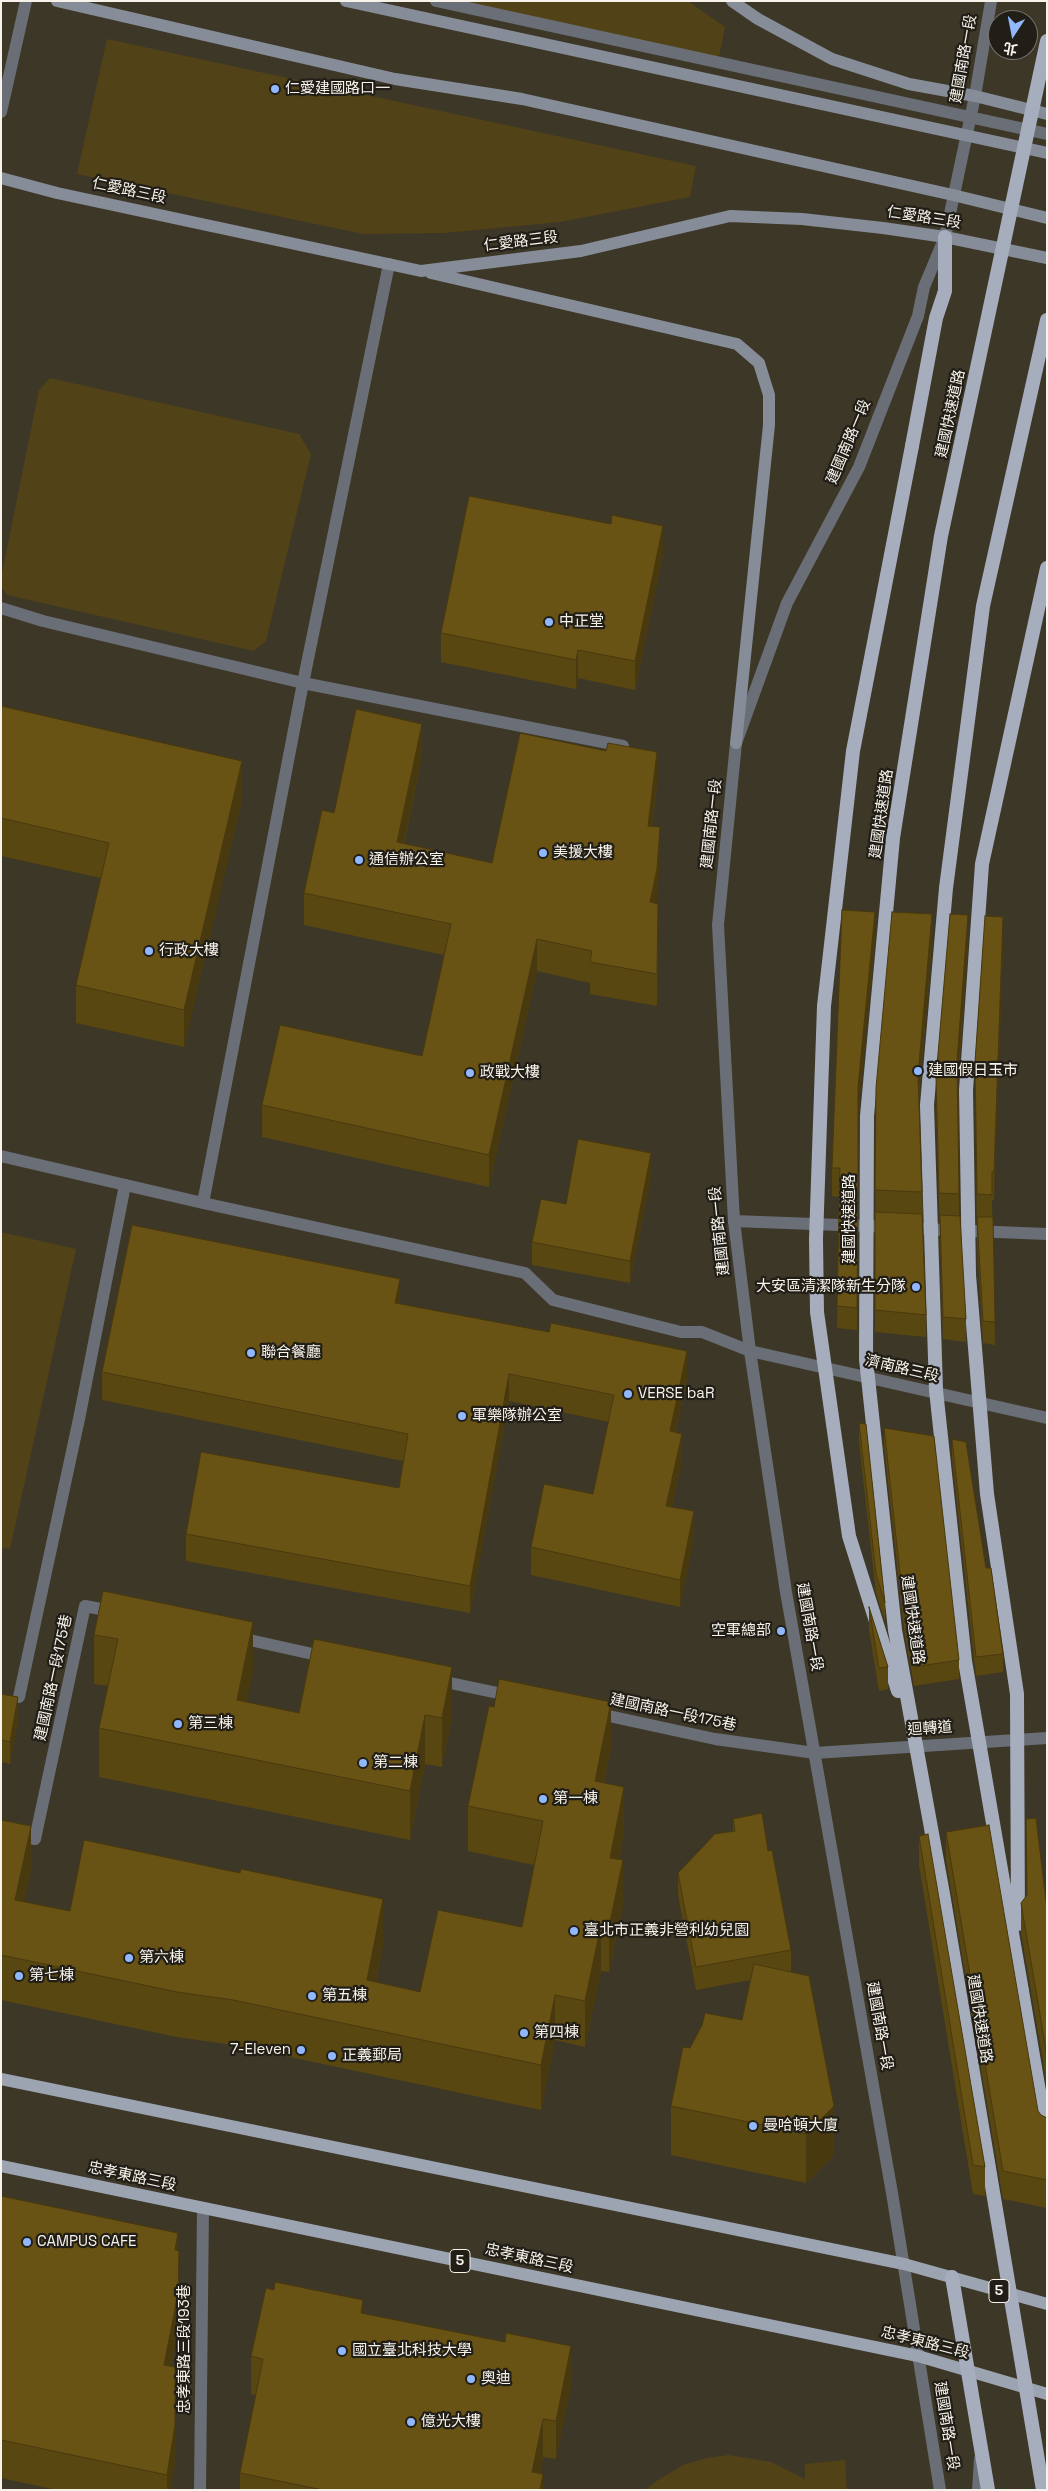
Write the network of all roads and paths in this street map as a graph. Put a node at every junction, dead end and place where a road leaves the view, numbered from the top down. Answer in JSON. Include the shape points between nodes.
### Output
{"nodes":[{"id":1,"x":26,"y":1,"type":"edge"},
{"id":2,"x":57,"y":1,"type":"edge"},
{"id":3,"x":346,"y":1,"type":"edge"},
{"id":4,"x":436,"y":1,"type":"edge"},
{"id":5,"x":732,"y":1,"type":"edge"},
{"id":6,"x":991,"y":1,"type":"edge"},
{"id":7,"x":1047,"y":41,"type":"edge"},
{"id":8,"x":975,"y":96,"type":"junction"},
{"id":9,"x":1,"y":112,"type":"edge"},
{"id":10,"x":1047,"y":114,"type":"edge"},
{"id":11,"x":970,"y":117,"type":"junction"},
{"id":12,"x":1047,"y":134,"type":"edge"},
{"id":13,"x":966,"y":136,"type":"junction"},
{"id":14,"x":1047,"y":153,"type":"edge"},
{"id":15,"x":1,"y":178,"type":"edge"},
{"id":16,"x":953,"y":195,"type":"junction"},
{"id":17,"x":1047,"y":218,"type":"edge"},
{"id":18,"x":945,"y":237,"type":"junction"},
{"id":19,"x":1047,"y":258,"type":"edge"},
{"id":20,"x":389,"y":264,"type":"junction"},
{"id":21,"x":421,"y":271,"type":"junction"},
{"id":22,"x":1047,"y":320,"type":"edge"},
{"id":23,"x":1047,"y":568,"type":"edge"},
{"id":24,"x":1,"y":608,"type":"edge"},
{"id":25,"x":303,"y":683,"type":"junction"},
{"id":26,"x":736,"y":743,"type":"junction"},
{"id":27,"x":640,"y":750,"type":"edge"},
{"id":28,"x":1,"y":1156,"type":"edge"},
{"id":29,"x":125,"y":1185,"type":"junction"},
{"id":30,"x":203,"y":1203,"type":"junction"},
{"id":31,"x":734,"y":1221,"type":"junction"},
{"id":32,"x":1047,"y":1234,"type":"edge"},
{"id":33,"x":750,"y":1351,"type":"junction"},
{"id":34,"x":1047,"y":1418,"type":"edge"},
{"id":35,"x":134,"y":1616,"type":"edge"},
{"id":36,"x":221,"y":1634,"type":"edge"},
{"id":37,"x":337,"y":1659,"type":"edge"},
{"id":38,"x":424,"y":1677,"type":"edge"},
{"id":39,"x":19,"y":1698,"type":"edge"},
{"id":40,"x":521,"y":1698,"type":"edge"},
{"id":41,"x":580,"y":1710,"type":"edge"},
{"id":42,"x":1047,"y":1738,"type":"edge"},
{"id":43,"x":916,"y":1744,"type":"junction"},
{"id":44,"x":815,"y":1753,"type":"junction"},
{"id":45,"x":1,"y":1833,"type":"edge"},
{"id":46,"x":1018,"y":1962,"type":"junction"},
{"id":47,"x":1,"y":2079,"type":"edge"},
{"id":48,"x":1047,"y":2138,"type":"edge"},
{"id":49,"x":1,"y":2166,"type":"edge"},
{"id":50,"x":203,"y":2208,"type":"junction"},
{"id":51,"x":904,"y":2264,"type":"junction"},
{"id":52,"x":952,"y":2277,"type":"junction"},
{"id":53,"x":1047,"y":2304,"type":"edge"},
{"id":54,"x":918,"y":2356,"type":"junction"},
{"id":55,"x":968,"y":2370,"type":"junction"},
{"id":56,"x":1047,"y":2394,"type":"edge"},
{"id":57,"x":980,"y":2444,"type":"junction"},
{"id":58,"x":200,"y":2490,"type":"edge"},
{"id":59,"x":940,"y":2490,"type":"edge"},
{"id":60,"x":978,"y":2490,"type":"edge"},
{"id":61,"x":988,"y":2490,"type":"edge"},
{"id":62,"x":1043,"y":2490,"type":"edge"}],
"edges":[{"from":1,"to":9,"type":"street"},
{"from":2,"to":16,"type":"main road","name":"仁愛路三段","via":[[395,79],[522,99]]},
{"from":3,"to":13,"type":"main road"},
{"from":4,"to":11,"type":"street"},
{"from":5,"to":8,"type":"main road","via":[[758,19],[832,59],[909,84]]},
{"from":6,"to":8,"type":"street","name":"建國南路一段"},
{"from":7,"to":43,"type":"highway","name":"建國快速道路","bridge":true,"via":[[940,546],[893,838],[867,1116],[866,1359],[895,1630]]},
{"from":8,"to":10,"type":"main road"},
{"from":8,"to":11,"type":"street","name":"建國南路一段"},
{"from":11,"to":12,"type":"street"},
{"from":11,"to":13,"type":"street","name":"建國南路一段"},
{"from":13,"to":14,"type":"main road"},
{"from":13,"to":16,"type":"street","name":"建國南路一段"},
{"from":15,"to":20,"type":"main road","name":"仁愛路三段"},
{"from":16,"to":17,"type":"main road","name":"仁愛路三段"},
{"from":16,"to":18,"type":"street","name":"建國南路一段"},
{"from":18,"to":19,"type":"main road","name":"仁愛路三段"},
{"from":18,"to":21,"type":"main road","name":"仁愛路三段","via":[[802,218],[730,216],[581,251]]},
{"from":18,"to":26,"type":"street","name":"建國南路一段","via":[[859,467],[786,603]]},
{"from":18,"to":43,"type":"highway","bridge":true,"via":[[945,291],[936,318],[853,751],[824,1006],[816,1239],[817,1312],[849,1536]]},
{"from":20,"to":21,"type":"main road","name":"仁愛路三段"},
{"from":20,"to":25,"type":"street"},
{"from":21,"to":26,"type":"main road","via":[[737,344],[759,363],[769,395],[769,425]]},
{"from":22,"to":46,"type":"highway","bridge":true,"via":[[983,606],[946,888],[927,1105],[936,1390],[965,1661]]},
{"from":23,"to":46,"type":"highway","bridge":true,"via":[[982,864],[966,1090],[969,1275],[987,1494],[1017,1694]]},
{"from":24,"to":25,"type":"street"},
{"from":25,"to":27,"type":"street"},
{"from":25,"to":30,"type":"street"},
{"from":26,"to":31,"type":"street","name":"建國南路一段","via":[[718,925]]},
{"from":28,"to":29,"type":"street","name":"濟南路三段"},
{"from":29,"to":30,"type":"street","name":"濟南路三段"},
{"from":29,"to":39,"type":"street"},
{"from":30,"to":33,"type":"street","name":"濟南路三段","via":[[525,1273],[553,1300],[681,1332],[702,1332]]},
{"from":31,"to":32,"type":"street"},
{"from":31,"to":33,"type":"street","name":"建國南路一段"},
{"from":33,"to":34,"type":"street","name":"濟南路三段"},
{"from":33,"to":44,"type":"street","name":"建國南路一段","via":[[786,1592]]},
{"from":35,"to":45,"type":"street","name":"建國南路一段175巷","via":[[85,1606],[35,1839]]},
{"from":36,"to":37,"type":"street"},
{"from":38,"to":40,"type":"street"},
{"from":41,"to":44,"type":"street","name":"建國南路一段175巷","via":[[715,1739]]},
{"from":42,"to":44,"type":"street","name":"迴轉道"},
{"from":43,"to":62,"type":"highway","name":"建國快速道路","bridge":true},
{"from":44,"to":51,"type":"street","name":"建國南路一段"},
{"from":46,"to":48,"type":"highway","bridge":true},
{"from":47,"to":51,"type":"main road","number":"5"},
{"from":49,"to":50,"type":"main road","name":"忠孝東路三段","number":"5"},
{"from":50,"to":54,"type":"main road","name":"忠孝東路三段","number":"5"},
{"from":50,"to":58,"type":"street","name":"忠孝東路三段193巷"},
{"from":51,"to":52,"type":"main road","number":"5"},
{"from":51,"to":54,"type":"street","name":"建國南路一段"},
{"from":52,"to":53,"type":"main road","number":"5"},
{"from":52,"to":55,"type":"highway"},
{"from":54,"to":55,"type":"main road","name":"忠孝東路三段","number":"5"},
{"from":54,"to":59,"type":"street","name":"建國南路一段"},
{"from":55,"to":56,"type":"main road","name":"忠孝東路三段","number":"5"},
{"from":55,"to":57,"type":"highway"},
{"from":57,"to":60,"type":"street"},
{"from":57,"to":61,"type":"highway"}]}
